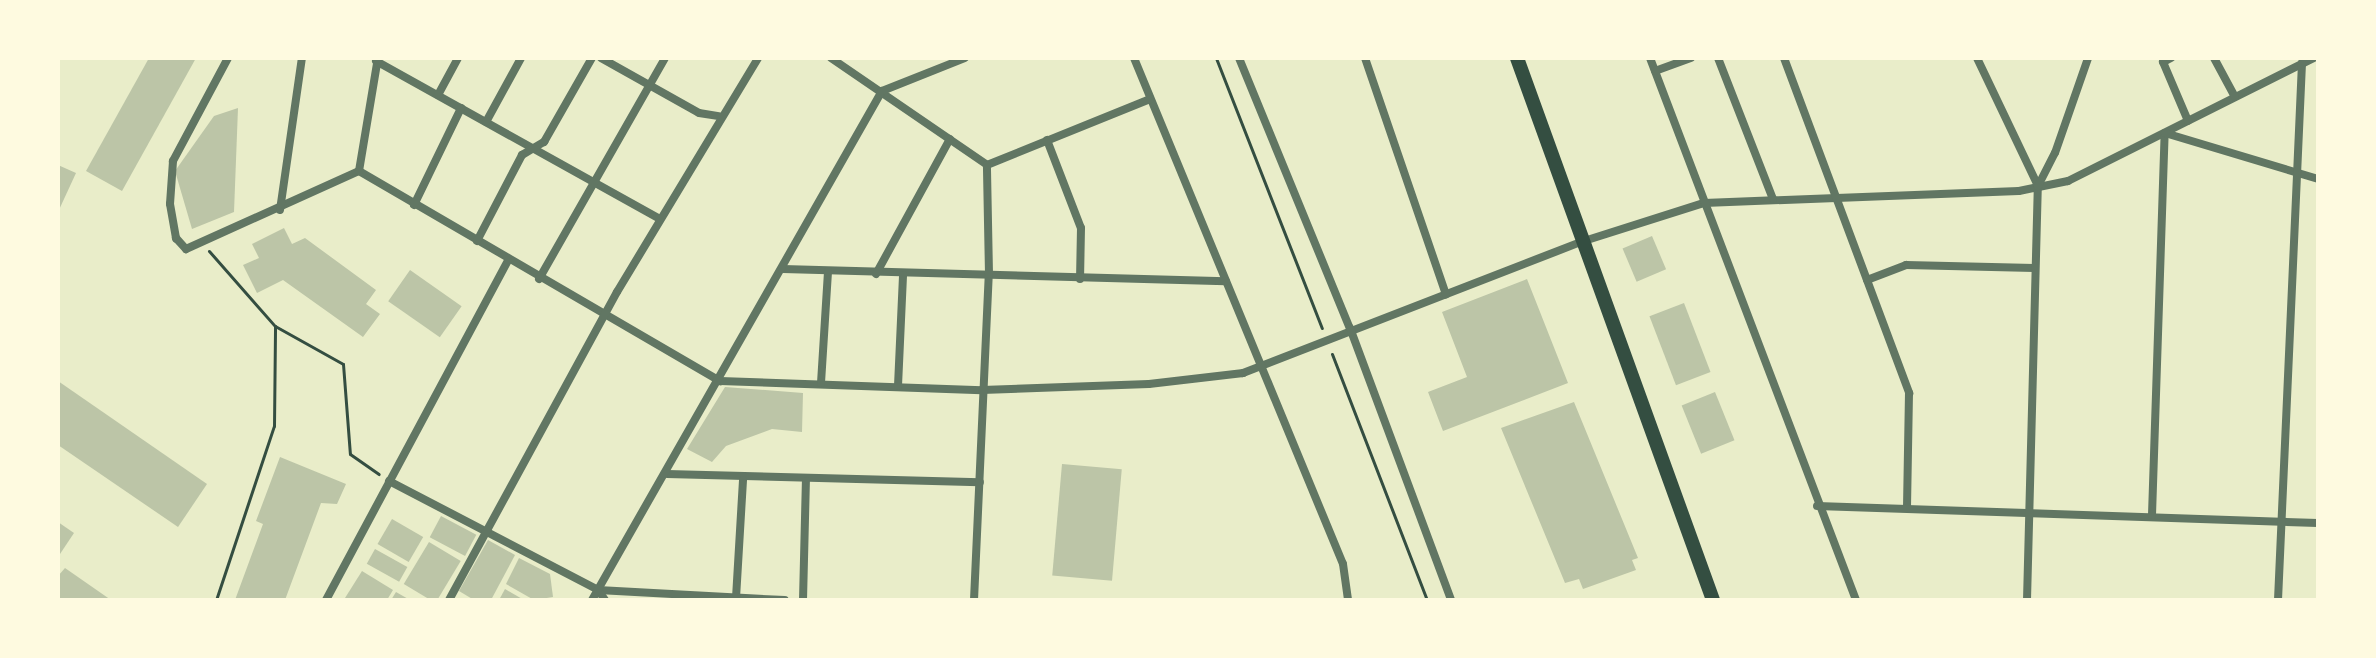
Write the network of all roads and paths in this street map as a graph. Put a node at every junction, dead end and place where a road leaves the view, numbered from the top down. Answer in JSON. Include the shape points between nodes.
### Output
{"nodes":[{"id":1,"x":228,"y":58,"type":"edge"},
{"id":2,"x":302,"y":58,"type":"edge"},
{"id":3,"x":458,"y":58,"type":"edge"},
{"id":4,"x":521,"y":58,"type":"edge"},
{"id":5,"x":592,"y":58,"type":"edge"},
{"id":6,"x":601,"y":58,"type":"edge"},
{"id":7,"x":665,"y":58,"type":"edge"},
{"id":8,"x":758,"y":58,"type":"edge"},
{"id":9,"x":831,"y":58,"type":"edge"},
{"id":10,"x":965,"y":58,"type":"edge"},
{"id":11,"x":1134,"y":58,"type":"edge"},
{"id":12,"x":1239,"y":58,"type":"edge"},
{"id":13,"x":1365,"y":58,"type":"edge"},
{"id":14,"x":1517,"y":58,"type":"edge"},
{"id":15,"x":1650,"y":58,"type":"edge"},
{"id":16,"x":1691,"y":58,"type":"edge"},
{"id":17,"x":1718,"y":58,"type":"edge"},
{"id":18,"x":1784,"y":58,"type":"edge"},
{"id":19,"x":1977,"y":58,"type":"edge"},
{"id":20,"x":2088,"y":58,"type":"edge"},
{"id":21,"x":2171,"y":58,"type":"edge"},
{"id":22,"x":2214,"y":58,"type":"edge"},
{"id":23,"x":2314,"y":58,"type":"edge"},
{"id":24,"x":377,"y":59,"type":"edge"},
{"id":25,"x":2302,"y":61,"type":"edge"},
{"id":26,"x":1655,"y":71,"type":"junction"},
{"id":27,"x":649,"y":85,"type":"junction"},
{"id":28,"x":882,"y":91,"type":"junction"},
{"id":29,"x":438,"y":95,"type":"junction"},
{"id":30,"x":2235,"y":97,"type":"junction"},
{"id":31,"x":1150,"y":99,"type":"junction"},
{"id":32,"x":461,"y":108,"type":"junction"},
{"id":33,"x":719,"y":116,"type":"junction"},
{"id":34,"x":2188,"y":121,"type":"junction"},
{"id":35,"x":486,"y":122,"type":"junction"},
{"id":36,"x":2165,"y":133,"type":"junction"},
{"id":37,"x":950,"y":139,"type":"junction"},
{"id":38,"x":1047,"y":140,"type":"junction"},
{"id":39,"x":534,"y":149,"type":"junction"},
{"id":40,"x":987,"y":165,"type":"junction"},
{"id":41,"x":359,"y":171,"type":"junction"},
{"id":42,"x":2297,"y":172,"type":"junction"},
{"id":43,"x":2318,"y":179,"type":"edge"},
{"id":44,"x":592,"y":181,"type":"junction"},
{"id":45,"x":2038,"y":186,"type":"junction"},
{"id":46,"x":1835,"y":195,"type":"junction"},
{"id":47,"x":1773,"y":199,"type":"junction"},
{"id":48,"x":1704,"y":203,"type":"junction"},
{"id":49,"x":414,"y":205,"type":"junction"},
{"id":50,"x":280,"y":210,"type":"junction"},
{"id":51,"x":660,"y":219,"type":"junction"},
{"id":52,"x":477,"y":241,"type":"junction"},
{"id":53,"x":1584,"y":241,"type":"junction"},
{"id":54,"x":203,"y":245,"type":"junction"},
{"id":55,"x":508,"y":261,"type":"junction"},
{"id":56,"x":2035,"y":268,"type":"junction"},
{"id":57,"x":783,"y":269,"type":"junction"},
{"id":58,"x":828,"y":271,"type":"junction"},
{"id":59,"x":876,"y":274,"type":"junction"},
{"id":60,"x":989,"y":274,"type":"junction"},
{"id":61,"x":903,"y":275,"type":"junction"},
{"id":62,"x":539,"y":279,"type":"junction"},
{"id":63,"x":1080,"y":279,"type":"junction"},
{"id":64,"x":1867,"y":280,"type":"junction"},
{"id":65,"x":1226,"y":281,"type":"junction"},
{"id":66,"x":1446,"y":294,"type":"junction"},
{"id":67,"x":606,"y":314,"type":"junction"},
{"id":68,"x":275,"y":326,"type":"junction"},
{"id":69,"x":1350,"y":328,"type":"junction"},
{"id":70,"x":1265,"y":364,"type":"junction"},
{"id":71,"x":720,"y":381,"type":"junction"},
{"id":72,"x":821,"y":383,"type":"junction"},
{"id":73,"x":898,"y":386,"type":"junction"},
{"id":74,"x":982,"y":390,"type":"junction"},
{"id":75,"x":667,"y":474,"type":"junction"},
{"id":76,"x":743,"y":480,"type":"junction"},
{"id":77,"x":389,"y":481,"type":"junction"},
{"id":78,"x":806,"y":481,"type":"junction"},
{"id":79,"x":980,"y":482,"type":"junction"},
{"id":80,"x":1817,"y":506,"type":"junction"},
{"id":81,"x":1907,"y":508,"type":"junction"},
{"id":82,"x":2027,"y":511,"type":"junction"},
{"id":83,"x":2152,"y":515,"type":"junction"},
{"id":84,"x":2281,"y":521,"type":"junction"},
{"id":85,"x":2318,"y":523,"type":"edge"},
{"id":86,"x":486,"y":532,"type":"junction"},
{"id":87,"x":598,"y":590,"type":"junction"},
{"id":88,"x":736,"y":598,"type":"junction"},
{"id":89,"x":216,"y":600,"type":"edge"},
{"id":90,"x":326,"y":600,"type":"edge"},
{"id":91,"x":449,"y":600,"type":"edge"},
{"id":92,"x":592,"y":600,"type":"edge"},
{"id":93,"x":605,"y":600,"type":"edge"},
{"id":94,"x":785,"y":600,"type":"edge"},
{"id":95,"x":803,"y":600,"type":"edge"},
{"id":96,"x":974,"y":600,"type":"edge"},
{"id":97,"x":1348,"y":600,"type":"edge"},
{"id":98,"x":1451,"y":600,"type":"edge"},
{"id":99,"x":1713,"y":600,"type":"edge"},
{"id":100,"x":1856,"y":600,"type":"edge"},
{"id":101,"x":2027,"y":600,"type":"edge"},
{"id":102,"x":2278,"y":600,"type":"edge"}],
"edges":[{"from":1,"to":54,"type":"street","via":[[173,161],[170,204],[176,238],[186,249]]},
{"from":2,"to":50,"type":"street"},
{"from":3,"to":29,"type":"street"},
{"from":4,"to":35,"type":"street"},
{"from":5,"to":39,"type":"street","via":[[544,142]]},
{"from":6,"to":27,"type":"street"},
{"from":7,"to":27,"type":"street"},
{"from":8,"to":33,"type":"street"},
{"from":9,"to":28,"type":"street"},
{"from":10,"to":28,"type":"street"},
{"from":11,"to":31,"type":"street"},
{"from":12,"to":69,"type":"street"},
{"from":13,"to":66,"type":"street"},
{"from":14,"to":53,"type":"main road"},
{"from":15,"to":26,"type":"street"},
{"from":16,"to":26,"type":"street"},
{"from":17,"to":47,"type":"street"},
{"from":18,"to":46,"type":"street"},
{"from":19,"to":45,"type":"street"},
{"from":20,"to":45,"type":"street"},
{"from":21,"to":34,"type":"street","via":[[2163,62]]},
{"from":22,"to":30,"type":"street"},
{"from":23,"to":25,"type":"street"},
{"from":24,"to":29,"type":"street"},
{"from":24,"to":41,"type":"street"},
{"from":25,"to":30,"type":"street"},
{"from":25,"to":42,"type":"street"},
{"from":26,"to":48,"type":"street"},
{"from":27,"to":33,"type":"street","via":[[699,113]]},
{"from":27,"to":44,"type":"street","via":[[602,177]]},
{"from":28,"to":37,"type":"street"},
{"from":28,"to":57,"type":"street"},
{"from":29,"to":32,"type":"street"},
{"from":30,"to":34,"type":"street"},
{"from":31,"to":38,"type":"street"},
{"from":31,"to":65,"type":"street"},
{"from":32,"to":35,"type":"street"},
{"from":32,"to":49,"type":"street"},
{"from":33,"to":51,"type":"street"},
{"from":34,"to":36,"type":"street"},
{"from":35,"to":39,"type":"street"},
{"from":36,"to":42,"type":"street"},
{"from":36,"to":45,"type":"street","via":[[2068,181]]},
{"from":36,"to":83,"type":"street"},
{"from":37,"to":40,"type":"street"},
{"from":37,"to":59,"type":"street"},
{"from":38,"to":40,"type":"street"},
{"from":38,"to":63,"type":"street","via":[[1081,228]]},
{"from":39,"to":44,"type":"street"},
{"from":39,"to":52,"type":"street","via":[[522,155]]},
{"from":40,"to":60,"type":"street"},
{"from":41,"to":49,"type":"street"},
{"from":41,"to":50,"type":"street"},
{"from":42,"to":43,"type":"street"},
{"from":42,"to":84,"type":"street"},
{"from":44,"to":51,"type":"street"},
{"from":44,"to":62,"type":"street"},
{"from":45,"to":46,"type":"street","via":[[2019,191]]},
{"from":45,"to":56,"type":"street"},
{"from":46,"to":47,"type":"street"},
{"from":46,"to":64,"type":"street"},
{"from":47,"to":48,"type":"street"},
{"from":48,"to":53,"type":"street"},
{"from":48,"to":80,"type":"street"},
{"from":49,"to":52,"type":"street"},
{"from":50,"to":54,"type":"street"},
{"from":51,"to":67,"type":"street"},
{"from":52,"to":55,"type":"street"},
{"from":53,"to":66,"type":"street"},
{"from":53,"to":99,"type":"main road"},
{"from":54,"to":68,"type":"path"},
{"from":55,"to":62,"type":"street"},
{"from":55,"to":77,"type":"street"},
{"from":56,"to":64,"type":"street","via":[[1906,265]]},
{"from":56,"to":82,"type":"street"},
{"from":57,"to":58,"type":"street"},
{"from":57,"to":71,"type":"street"},
{"from":58,"to":59,"type":"street"},
{"from":58,"to":72,"type":"street"},
{"from":59,"to":61,"type":"street"},
{"from":60,"to":61,"type":"street"},
{"from":60,"to":63,"type":"street"},
{"from":60,"to":74,"type":"street"},
{"from":61,"to":73,"type":"street"},
{"from":62,"to":67,"type":"street"},
{"from":63,"to":65,"type":"street"},
{"from":64,"to":81,"type":"street","via":[[1909,393]]},
{"from":65,"to":70,"type":"street"},
{"from":66,"to":69,"type":"street"},
{"from":67,"to":71,"type":"street"},
{"from":67,"to":86,"type":"street"},
{"from":68,"to":77,"type":"path","via":[[343,364],[350,454]]},
{"from":68,"to":89,"type":"path","via":[[274,426]]},
{"from":69,"to":70,"type":"street"},
{"from":69,"to":98,"type":"street"},
{"from":70,"to":74,"type":"street","via":[[1243,373],[1149,384]]},
{"from":70,"to":97,"type":"street","via":[[1343,564]]},
{"from":71,"to":72,"type":"street"},
{"from":71,"to":75,"type":"street"},
{"from":72,"to":73,"type":"street"},
{"from":73,"to":74,"type":"street"},
{"from":74,"to":79,"type":"street"},
{"from":75,"to":76,"type":"street"},
{"from":75,"to":87,"type":"street"},
{"from":76,"to":78,"type":"street"},
{"from":76,"to":88,"type":"street"},
{"from":77,"to":86,"type":"street"},
{"from":77,"to":90,"type":"street"},
{"from":78,"to":79,"type":"street"},
{"from":78,"to":95,"type":"street"},
{"from":79,"to":96,"type":"street"},
{"from":80,"to":81,"type":"street"},
{"from":80,"to":100,"type":"street"},
{"from":81,"to":82,"type":"street"},
{"from":82,"to":83,"type":"street"},
{"from":82,"to":101,"type":"street"},
{"from":83,"to":84,"type":"street"},
{"from":84,"to":85,"type":"street"},
{"from":84,"to":102,"type":"street"},
{"from":86,"to":87,"type":"street"},
{"from":86,"to":91,"type":"street"},
{"from":87,"to":88,"type":"street"},
{"from":87,"to":92,"type":"street"},
{"from":87,"to":93,"type":"street"},
{"from":88,"to":94,"type":"street"}]}
